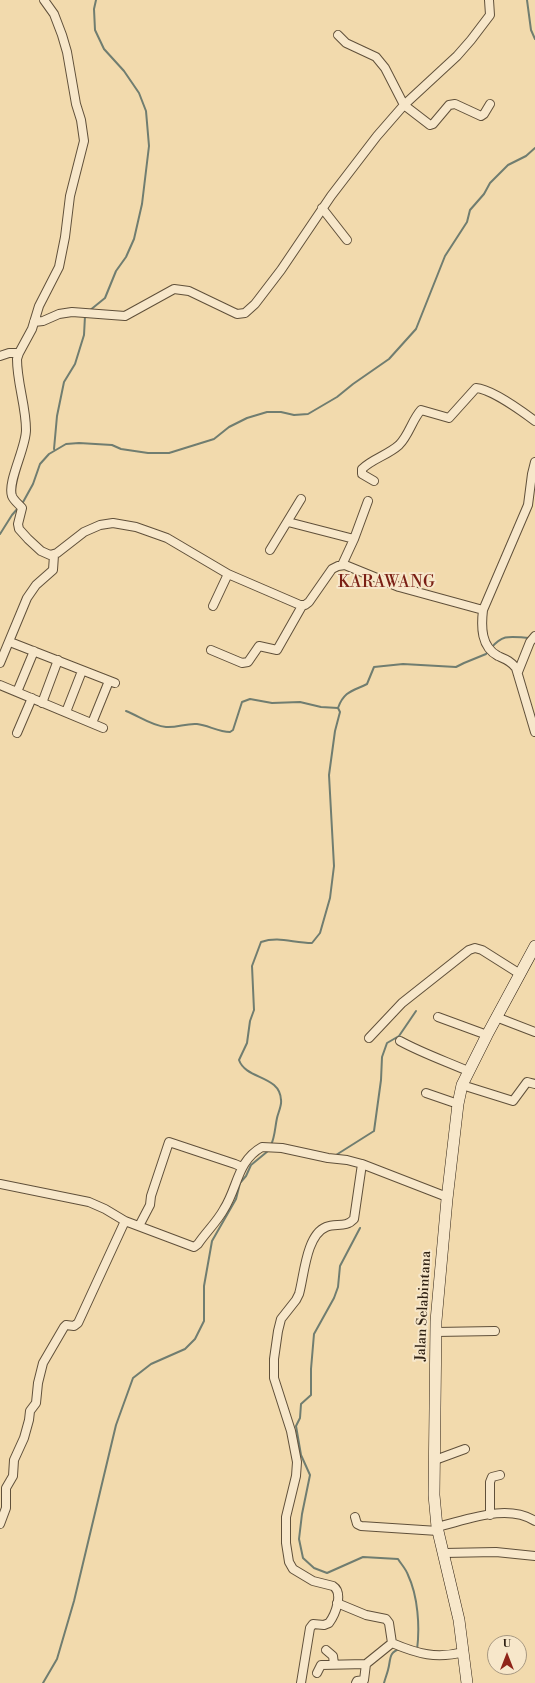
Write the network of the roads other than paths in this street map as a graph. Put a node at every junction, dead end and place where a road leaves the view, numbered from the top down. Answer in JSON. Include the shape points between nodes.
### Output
{"nodes":[{"id":1,"x":44,"y":0,"type":"edge"},
{"id":2,"x":489,"y":0,"type":"edge"},
{"id":3,"x":338,"y":35,"type":"dead end"},
{"id":4,"x":490,"y":104,"type":"dead end"},
{"id":5,"x":404,"y":106,"type":"junction"},
{"id":6,"x":322,"y":208,"type":"junction"},
{"id":7,"x":347,"y":240,"type":"dead end"},
{"id":8,"x":34,"y":322,"type":"junction"},
{"id":9,"x":19,"y":353,"type":"junction"},
{"id":10,"x":0,"y":356,"type":"edge"},
{"id":11,"x":535,"y":421,"type":"edge"},
{"id":12,"x":535,"y":462,"type":"edge"},
{"id":13,"x":374,"y":481,"type":"dead end"},
{"id":14,"x":301,"y":499,"type":"dead end"},
{"id":15,"x":368,"y":501,"type":"dead end"},
{"id":16,"x":288,"y":522,"type":"junction"},
{"id":17,"x":354,"y":540,"type":"junction"},
{"id":18,"x":270,"y":550,"type":"dead end"},
{"id":19,"x":54,"y":554,"type":"junction"},
{"id":20,"x":342,"y":565,"type":"junction"},
{"id":21,"x":228,"y":574,"type":"junction"},
{"id":22,"x":213,"y":606,"type":"dead end"},
{"id":23,"x":302,"y":606,"type":"junction"},
{"id":24,"x":483,"y":610,"type":"junction"},
{"id":25,"x":535,"y":636,"type":"edge"},
{"id":26,"x":10,"y":642,"type":"junction"},
{"id":27,"x":211,"y":650,"type":"dead end"},
{"id":28,"x":34,"y":651,"type":"junction"},
{"id":29,"x":58,"y":660,"type":"junction"},
{"id":30,"x":0,"y":663,"type":"edge"},
{"id":31,"x":82,"y":671,"type":"junction"},
{"id":32,"x":518,"y":672,"type":"junction"},
{"id":33,"x":0,"y":686,"type":"edge"},
{"id":34,"x":17,"y":692,"type":"junction"},
{"id":35,"x":32,"y":698,"type":"junction"},
{"id":36,"x":42,"y":703,"type":"junction"},
{"id":37,"x":66,"y":712,"type":"junction"},
{"id":38,"x":92,"y":723,"type":"junction"},
{"id":39,"x":103,"y":728,"type":"dead end"},
{"id":40,"x":535,"y":732,"type":"edge"},
{"id":41,"x":17,"y":733,"type":"dead end"},
{"id":42,"x":535,"y":946,"type":"edge"},
{"id":43,"x":520,"y":974,"type":"junction"},
{"id":44,"x":438,"y":1016,"type":"dead end"},
{"id":45,"x":496,"y":1017,"type":"junction"},
{"id":46,"x":535,"y":1032,"type":"edge"},
{"id":47,"x":487,"y":1035,"type":"junction"},
{"id":48,"x":369,"y":1038,"type":"dead end"},
{"id":49,"x":400,"y":1041,"type":"dead end"},
{"id":50,"x":468,"y":1071,"type":"junction"},
{"id":51,"x":535,"y":1084,"type":"edge"},
{"id":52,"x":462,"y":1085,"type":"junction"},
{"id":53,"x":426,"y":1093,"type":"dead end"},
{"id":54,"x":458,"y":1104,"type":"junction"},
{"id":55,"x":362,"y":1164,"type":"junction"},
{"id":56,"x":242,"y":1167,"type":"junction"},
{"id":57,"x":0,"y":1184,"type":"edge"},
{"id":58,"x":447,"y":1197,"type":"junction"},
{"id":59,"x":125,"y":1220,"type":"junction"},
{"id":60,"x":139,"y":1226,"type":"junction"},
{"id":61,"x":495,"y":1331,"type":"dead end"},
{"id":62,"x":436,"y":1332,"type":"junction"},
{"id":63,"x":464,"y":1449,"type":"dead end"},
{"id":64,"x":435,"y":1460,"type":"junction"},
{"id":65,"x":500,"y":1475,"type":"dead end"},
{"id":66,"x":490,"y":1514,"type":"junction"},
{"id":67,"x":355,"y":1517,"type":"dead end"},
{"id":68,"x":535,"y":1521,"type":"edge"},
{"id":69,"x":0,"y":1524,"type":"edge"},
{"id":70,"x":438,"y":1529,"type":"junction"},
{"id":71,"x":444,"y":1553,"type":"junction"},
{"id":72,"x":535,"y":1556,"type":"edge"},
{"id":73,"x":337,"y":1603,"type":"junction"},
{"id":74,"x":392,"y":1643,"type":"junction"},
{"id":75,"x":326,"y":1650,"type":"dead end"},
{"id":76,"x":464,"y":1652,"type":"junction"},
{"id":77,"x":334,"y":1664,"type":"junction"},
{"id":78,"x":366,"y":1664,"type":"junction"},
{"id":79,"x":317,"y":1673,"type":"dead end"},
{"id":80,"x":301,"y":1683,"type":"edge"},
{"id":81,"x":356,"y":1683,"type":"edge"},
{"id":82,"x":467,"y":1683,"type":"edge"}],
"edges":[{"from":1,"to":8,"type":"street","via":[[52,10],[62,35],[84,141],[70,196],[59,267],[39,306]]},
{"from":2,"to":5,"type":"street","via":[[490,15],[471,40],[458,56]]},
{"from":3,"to":5,"type":"street","via":[[346,43],[376,57],[385,68]]},
{"from":4,"to":5,"type":"street","via":[[481,116],[449,105],[432,125]]},
{"from":5,"to":6,"type":"street","via":[[377,136]]},
{"from":6,"to":7,"type":"street"},
{"from":6,"to":8,"type":"street","via":[[281,270],[255,304],[242,314],[189,291],[178,289],[169,291],[125,316],[66,313]]},
{"from":8,"to":9,"type":"street","via":[[28,340]]},
{"from":9,"to":10,"type":"street"},
{"from":9,"to":19,"type":"street","via":[[17,362],[26,436],[12,493],[22,508],[18,521],[19,529],[41,551]]},
{"from":11,"to":13,"type":"street","via":[[518,408],[476,388],[448,418],[421,410],[407,435],[398,445],[362,469],[362,474]]},
{"from":12,"to":24,"type":"street","via":[[528,505]]},
{"from":14,"to":16,"type":"street"},
{"from":15,"to":17,"type":"street"},
{"from":16,"to":17,"type":"street"},
{"from":16,"to":18,"type":"street"},
{"from":17,"to":20,"type":"street"},
{"from":19,"to":21,"type":"street","via":[[88,529],[105,524],[121,524],[162,536]]},
{"from":19,"to":26,"type":"street","via":[[54,568],[27,598]]},
{"from":20,"to":23,"type":"street","via":[[332,570],[311,600]]},
{"from":20,"to":24,"type":"street","via":[[399,587]]},
{"from":21,"to":22,"type":"street"},
{"from":21,"to":23,"type":"street"},
{"from":23,"to":27,"type":"street","via":[[277,650],[259,646],[248,662],[242,664]]},
{"from":24,"to":32,"type":"street","via":[[482,631],[485,643],[493,653],[511,662]]},
{"from":25,"to":32,"type":"street"},
{"from":26,"to":28,"type":"street"},
{"from":26,"to":30,"type":"street"},
{"from":28,"to":29,"type":"street"},
{"from":28,"to":34,"type":"street"},
{"from":29,"to":31,"type":"street"},
{"from":29,"to":36,"type":"street"},
{"from":31,"to":37,"type":"street"},
{"from":31,"to":38,"type":"street","via":[[112,682]]},
{"from":32,"to":40,"type":"street"},
{"from":33,"to":34,"type":"street"},
{"from":34,"to":35,"type":"street"},
{"from":35,"to":36,"type":"street"},
{"from":35,"to":41,"type":"street"},
{"from":36,"to":37,"type":"street"},
{"from":37,"to":38,"type":"street"},
{"from":38,"to":39,"type":"street"},
{"from":42,"to":43,"type":"street","name":"Jalan Selabintana"},
{"from":43,"to":45,"type":"street","name":"Jalan Selabintana"},
{"from":43,"to":48,"type":"street","via":[[482,950],[469,950],[402,1003]]},
{"from":44,"to":47,"type":"street"},
{"from":45,"to":46,"type":"street"},
{"from":45,"to":47,"type":"street","name":"Jalan Selabintana"},
{"from":47,"to":50,"type":"street","name":"Jalan Selabintana"},
{"from":49,"to":50,"type":"street"},
{"from":50,"to":52,"type":"street","name":"Jalan Selabintana"},
{"from":51,"to":52,"type":"street","via":[[527,1082],[513,1101]]},
{"from":52,"to":54,"type":"street","name":"Jalan Selabintana"},
{"from":53,"to":54,"type":"street"},
{"from":54,"to":58,"type":"street","name":"Jalan Selabintana"},
{"from":55,"to":56,"type":"street","via":[[269,1146],[254,1151]]},
{"from":55,"to":58,"type":"street"},
{"from":55,"to":73,"type":"street","via":[[354,1219],[342,1226],[324,1228],[313,1242],[299,1294],[281,1319],[274,1360],[274,1378],[291,1431],[297,1462],[286,1517],[289,1562],[294,1570],[303,1576],[335,1588],[338,1593]]},
{"from":56,"to":60,"type":"street","via":[[225,1208],[196,1246],[191,1247]]},
{"from":56,"to":60,"type":"street","via":[[169,1142],[150,1205]]},
{"from":57,"to":59,"type":"street","via":[[89,1202]]},
{"from":58,"to":62,"type":"street","name":"Jalan Selabintana"},
{"from":59,"to":60,"type":"street"},
{"from":59,"to":69,"type":"street","via":[[78,1323],[64,1327],[43,1363],[36,1403],[30,1411],[24,1438],[13,1462],[12,1476],[6,1488],[6,1508]]},
{"from":61,"to":62,"type":"street"},
{"from":62,"to":64,"type":"street","name":"Jalan Selabintana"},
{"from":63,"to":64,"type":"street"},
{"from":64,"to":70,"type":"street","name":"Jalan Selabintana","via":[[434,1495]]},
{"from":65,"to":66,"type":"street","via":[[494,1476],[490,1482]]},
{"from":66,"to":68,"type":"street","via":[[514,1513]]},
{"from":66,"to":70,"type":"street"},
{"from":67,"to":70,"type":"street","via":[[357,1524],[361,1526]]},
{"from":70,"to":71,"type":"street","name":"Jalan Selabintana"},
{"from":71,"to":72,"type":"street","via":[[496,1552]]},
{"from":71,"to":76,"type":"street","name":"Jalan Selabintana"},
{"from":73,"to":74,"type":"street","via":[[366,1615],[386,1619]]},
{"from":73,"to":80,"type":"street","via":[[329,1623],[315,1624],[310,1628]]},
{"from":74,"to":76,"type":"street","via":[[419,1654],[435,1656]]},
{"from":74,"to":78,"type":"street"},
{"from":75,"to":77,"type":"street","via":[[333,1656]]},
{"from":76,"to":82,"type":"street","name":"Jalan Selabintana"},
{"from":77,"to":78,"type":"street"},
{"from":77,"to":79,"type":"street","via":[[321,1665]]},
{"from":78,"to":81,"type":"street","via":[[364,1680]]}]}
